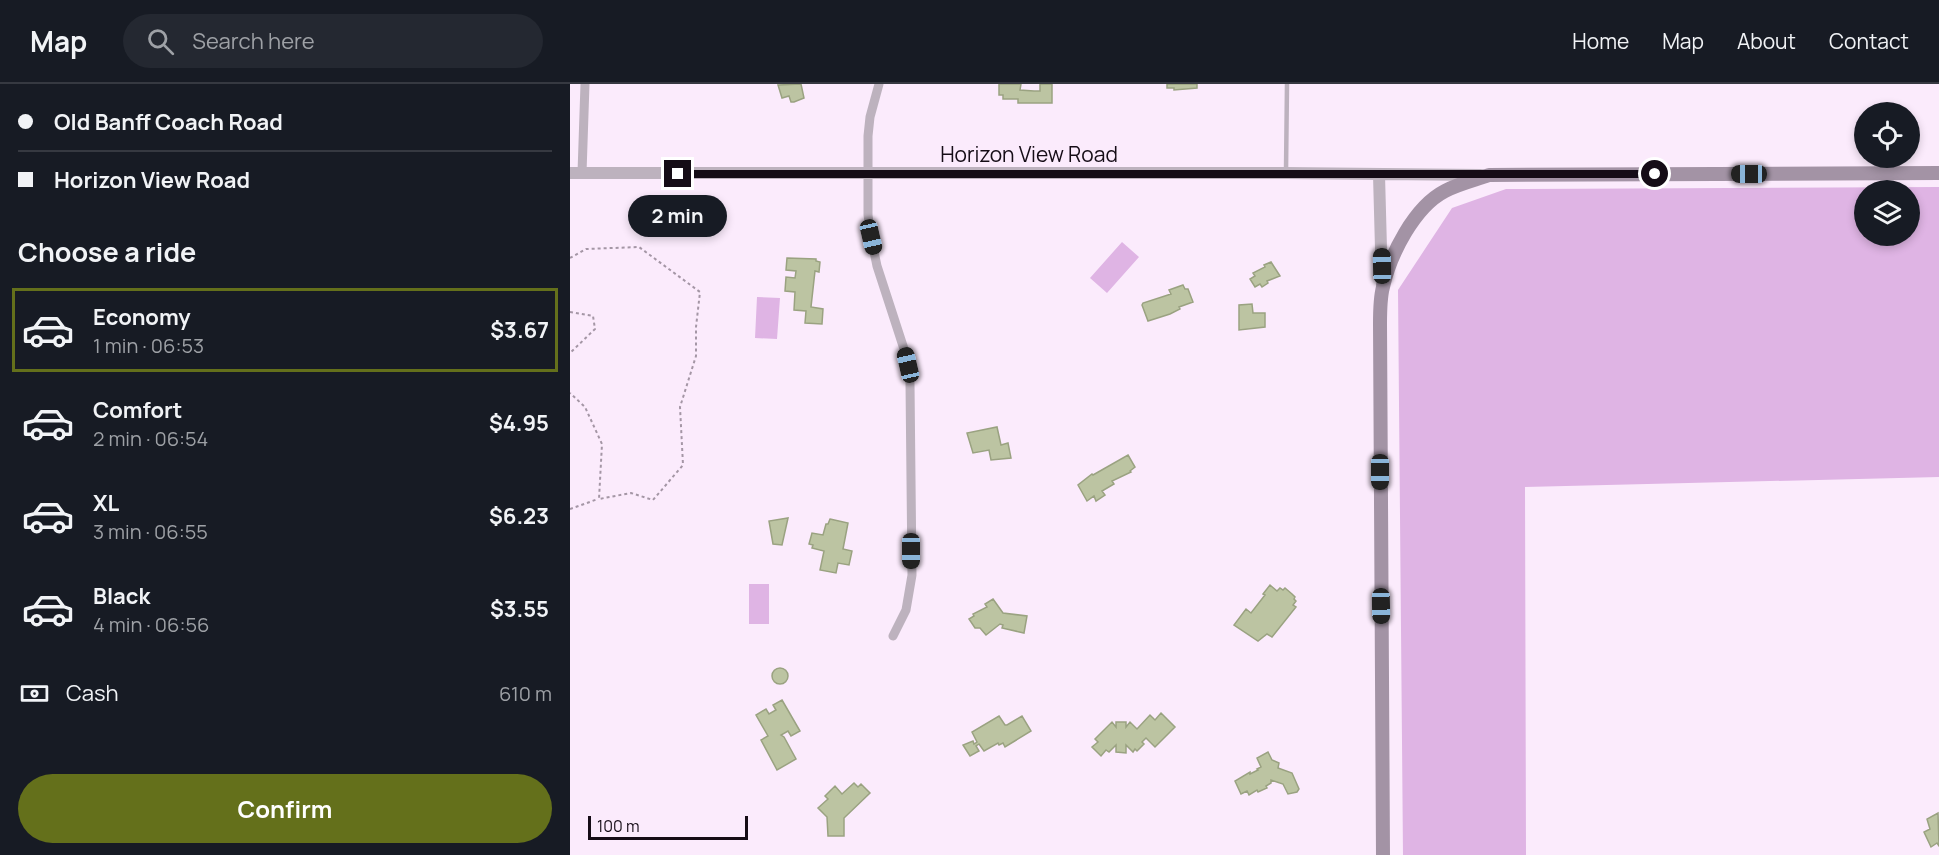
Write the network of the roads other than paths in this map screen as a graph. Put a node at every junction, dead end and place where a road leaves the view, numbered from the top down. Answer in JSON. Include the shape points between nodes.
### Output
{"nodes":[{"id":1,"x":585,"y":84,"type":"edge"},
{"id":2,"x":879,"y":84,"type":"edge"},
{"id":3,"x":1287,"y":84,"type":"edge"},
{"id":4,"x":576,"y":173,"type":"edge"},
{"id":5,"x":1286,"y":173,"type":"junction"},
{"id":6,"x":1939,"y":173,"type":"edge"},
{"id":7,"x":868,"y":174,"type":"junction"},
{"id":8,"x":1379,"y":175,"type":"junction"},
{"id":9,"x":1489,"y":175,"type":"junction"},
{"id":10,"x":1382,"y":289,"type":"junction"},
{"id":11,"x":893,"y":636,"type":"dead end"},
{"id":12,"x":1383,"y":855,"type":"edge"}],
"edges":[{"from":1,"to":4,"type":"street"},
{"from":2,"to":7,"type":"street","via":[[870,117]]},
{"from":3,"to":5,"type":"lane"},
{"from":4,"to":7,"type":"street","name":"Horizon View Road"},
{"from":5,"to":7,"type":"street","name":"Horizon View Road"},
{"from":5,"to":8,"type":"street","name":"Horizon View Road"},
{"from":6,"to":9,"type":"main road"},
{"from":7,"to":11,"type":"street","via":[[871,237],[910,383],[912,575],[906,610]]},
{"from":8,"to":9,"type":"street","name":"Horizon View Road"},
{"from":8,"to":10,"type":"street"},
{"from":9,"to":10,"type":"main road","via":[[1444,191],[1427,205],[1392,256]]},
{"from":10,"to":12,"type":"main road","via":[[1379,371]]}]}
